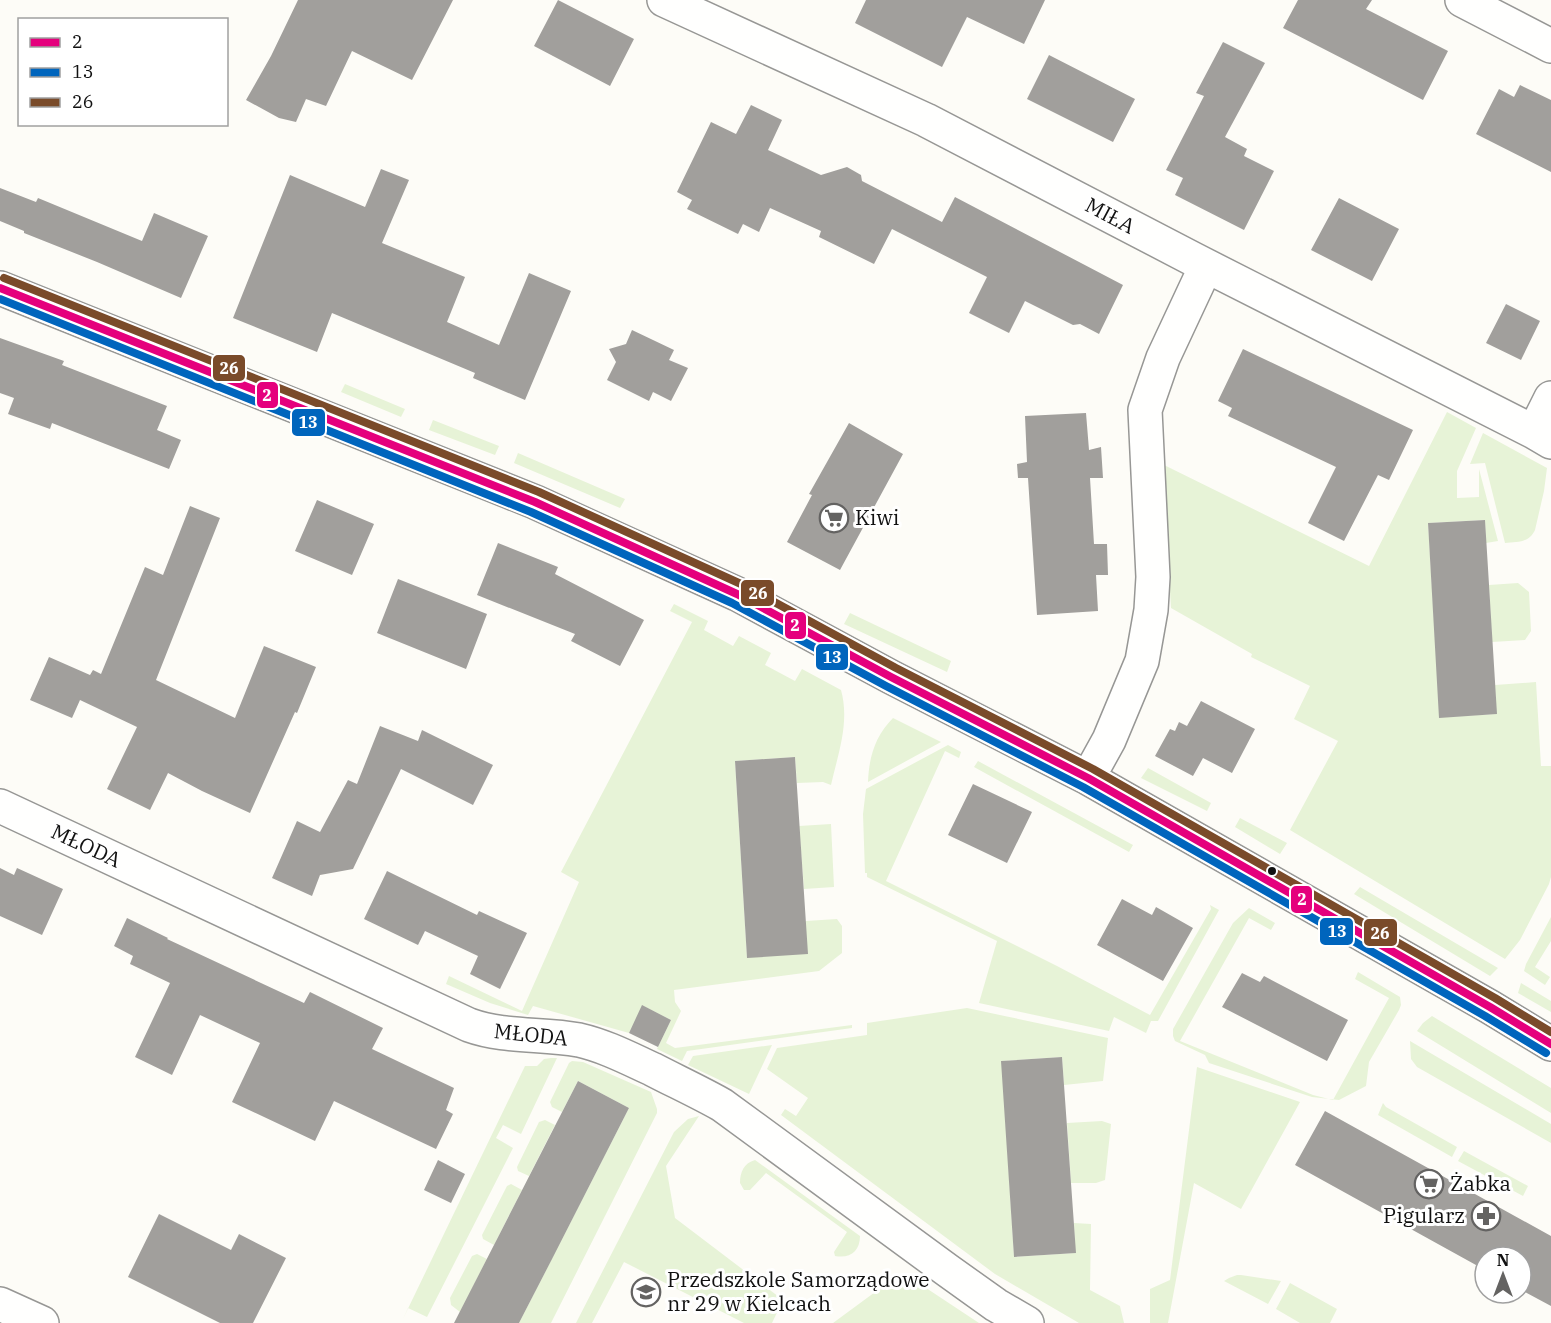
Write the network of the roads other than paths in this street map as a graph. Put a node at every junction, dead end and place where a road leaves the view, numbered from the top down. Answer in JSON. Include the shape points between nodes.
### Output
{"nodes":[{"id":1,"x":664,"y":0,"type":"edge"},
{"id":2,"x":1462,"y":0,"type":"edge"},
{"id":3,"x":1551,"y":46,"type":"edge"},
{"id":4,"x":1206,"y":266,"type":"junction"},
{"id":5,"x":0,"y":288,"type":"edge"},
{"id":6,"x":1551,"y":398,"type":"edge"},
{"id":7,"x":1543,"y":436,"type":"edge"},
{"id":8,"x":1088,"y":778,"type":"junction"},
{"id":9,"x":0,"y":806,"type":"edge"},
{"id":10,"x":1551,"y":1044,"type":"edge"},
{"id":11,"x":0,"y":1304,"type":"edge"},
{"id":12,"x":42,"y":1323,"type":"edge"},
{"id":13,"x":1027,"y":1323,"type":"edge"}],
"edges":[{"from":1,"to":4,"type":"street","name":"MIŁA","via":[[926,120]]},
{"from":2,"to":3,"type":"street"},
{"from":4,"to":7,"type":"street","name":"MIŁA"},
{"from":4,"to":8,"type":"street","via":[[1163,358],[1146,410],[1153,577],[1142,661],[1109,740]]},
{"from":5,"to":8,"type":"street","via":[[535,502],[737,594]]},
{"from":6,"to":7,"type":"street"},
{"from":8,"to":10,"type":"street"},
{"from":9,"to":13,"type":"street","name":"MŁODA","via":[[469,1025],[491,1032],[566,1038],[602,1046],[695,1090],[722,1105],[996,1305]]},
{"from":11,"to":12,"type":"street"}]}
